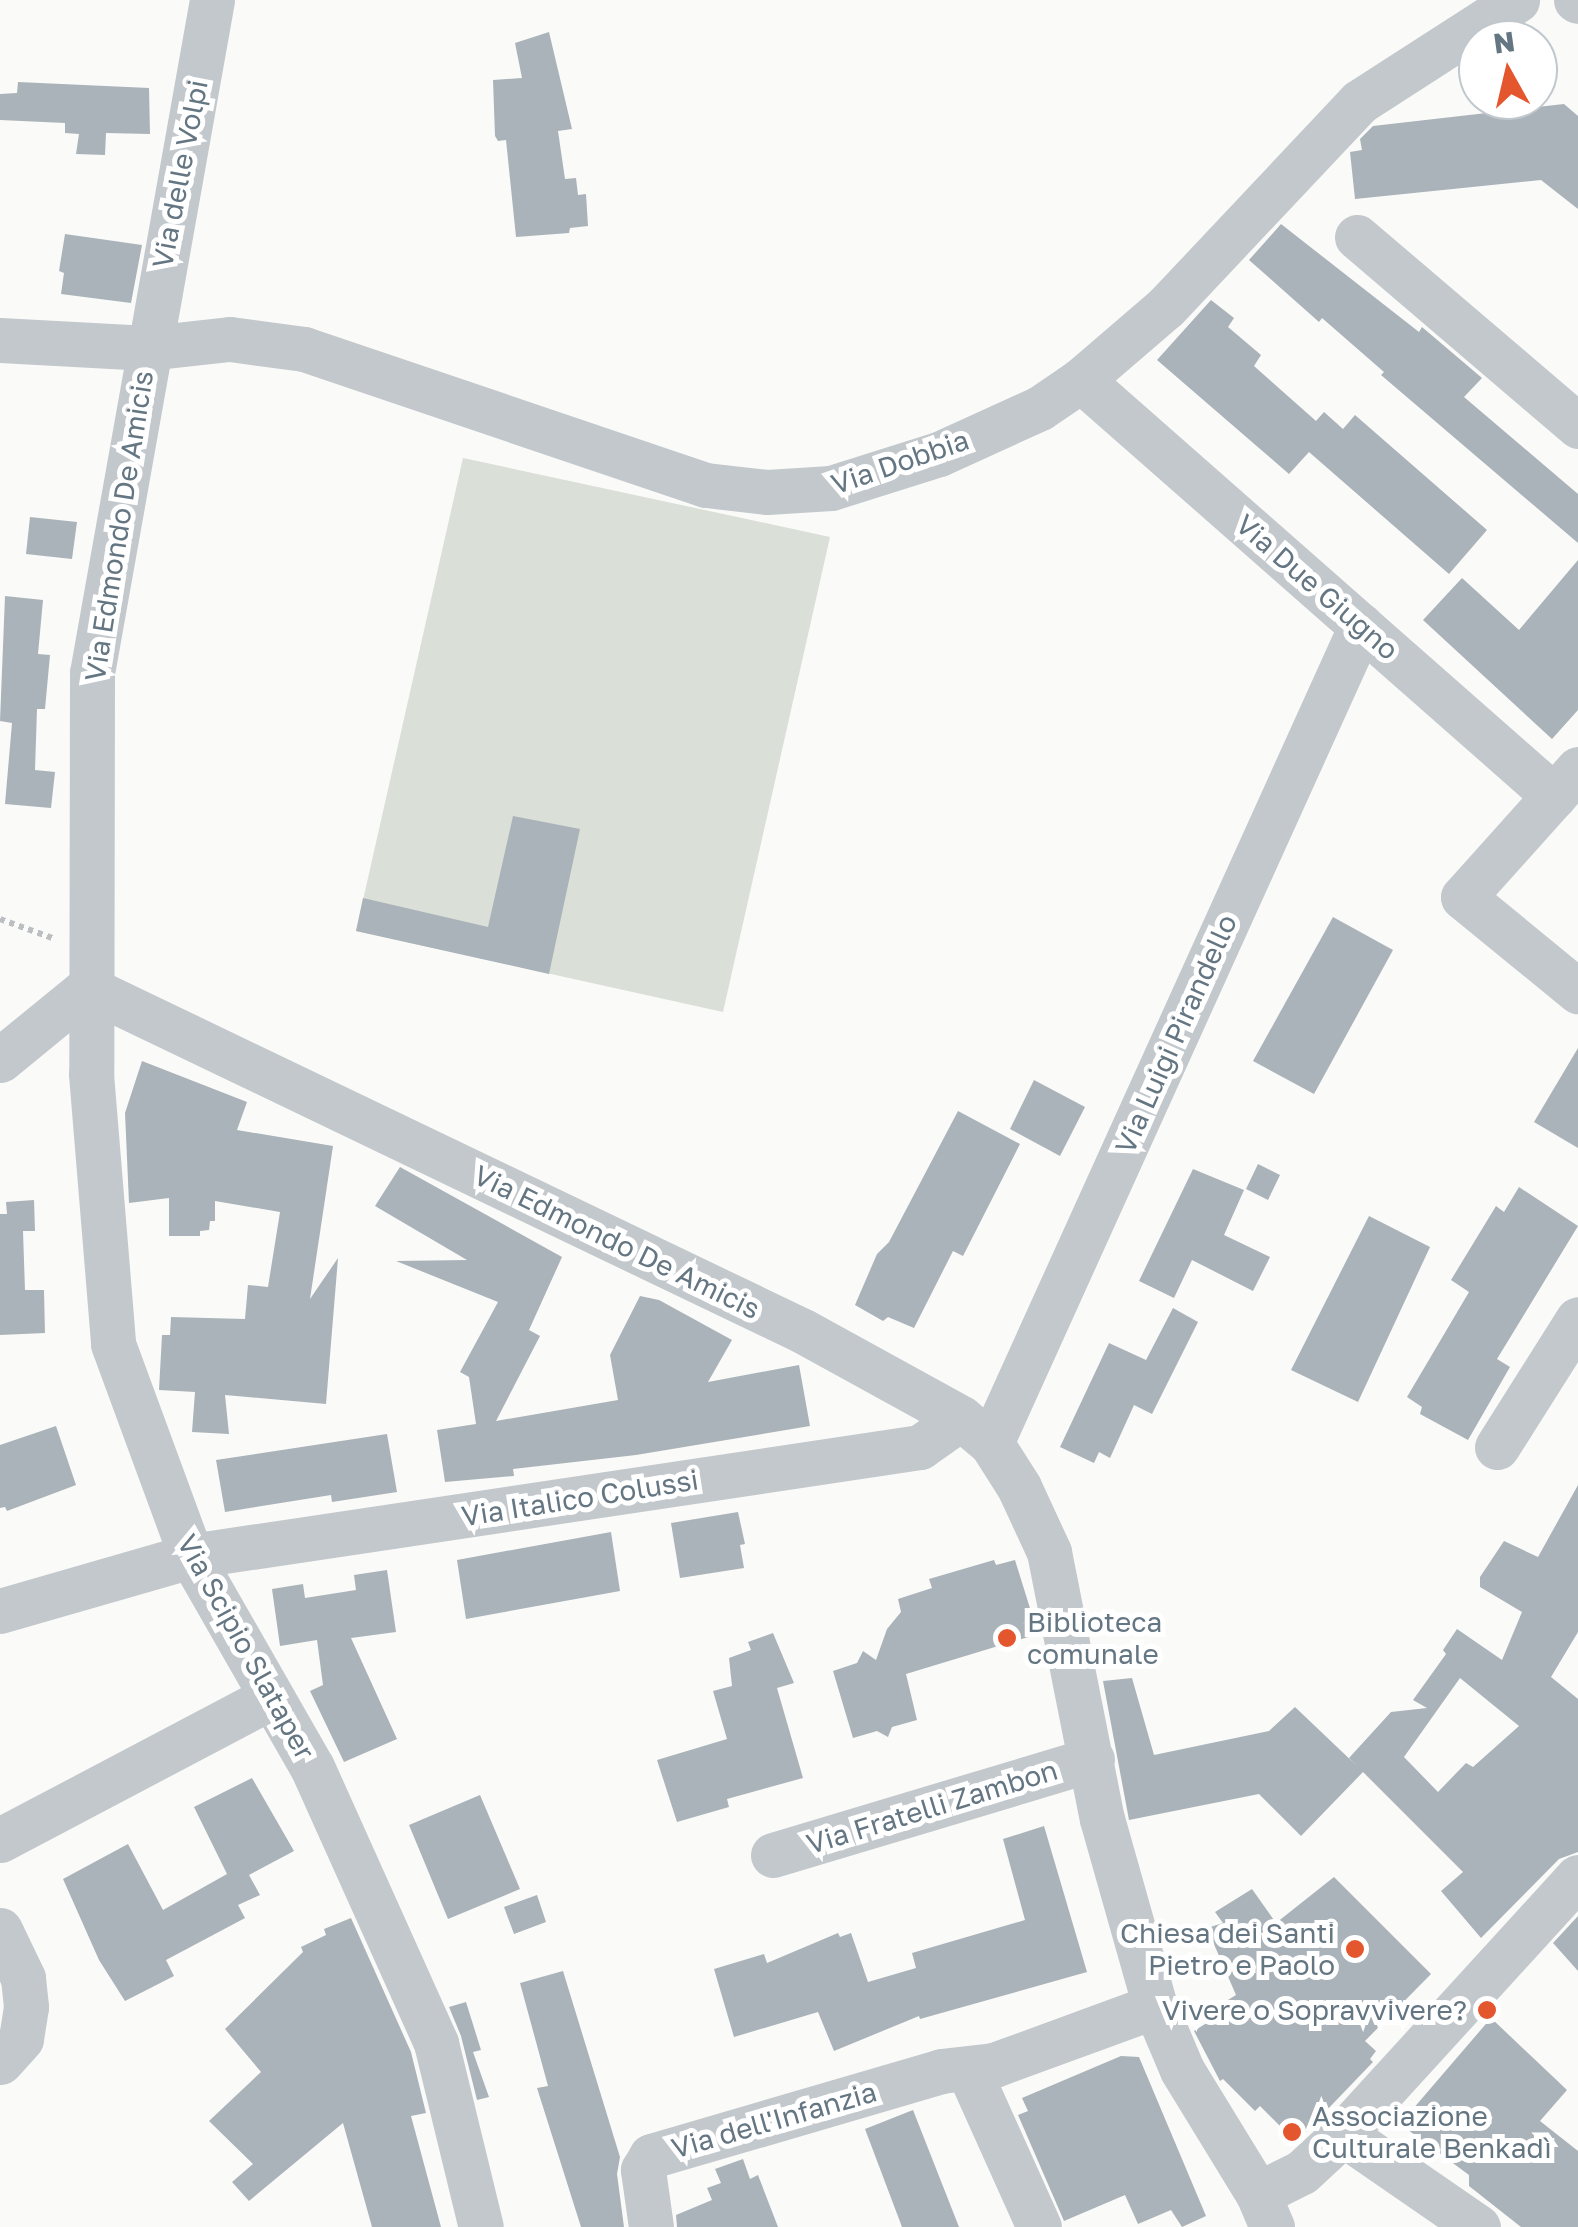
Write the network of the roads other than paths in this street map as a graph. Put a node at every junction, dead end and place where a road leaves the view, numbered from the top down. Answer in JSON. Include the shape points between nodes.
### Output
{"nodes":[{"id":1,"x":212,"y":0,"type":"edge"},
{"id":2,"x":1517,"y":0,"type":"edge"},
{"id":3,"x":1357,"y":236,"type":"dead end"},
{"id":4,"x":0,"y":340,"type":"edge"},
{"id":5,"x":148,"y":348,"type":"junction"},
{"id":6,"x":1080,"y":380,"type":"junction"},
{"id":7,"x":1578,"y":426,"type":"edge"},
{"id":8,"x":1362,"y":626,"type":"junction"},
{"id":9,"x":1566,"y":783,"type":"edge"},
{"id":10,"x":88,"y":970,"type":"junction"},
{"id":11,"x":1578,"y":991,"type":"edge"},
{"id":12,"x":6,"y":1058,"type":"edge"},
{"id":13,"x":90,"y":1074,"type":"junction"},
{"id":14,"x":1578,"y":1319,"type":"edge"},
{"id":15,"x":976,"y":1430,"type":"junction"},
{"id":16,"x":1498,"y":1447,"type":"dead end"},
{"id":17,"x":191,"y":1556,"type":"junction"},
{"id":18,"x":0,"y":1611,"type":"edge"},
{"id":19,"x":271,"y":1697,"type":"junction"},
{"id":20,"x":1092,"y":1758,"type":"junction"},
{"id":21,"x":0,"y":1840,"type":"edge"},
{"id":22,"x":773,"y":1855,"type":"dead end"},
{"id":23,"x":1578,"y":1877,"type":"edge"},
{"id":24,"x":0,"y":1930,"type":"edge"},
{"id":25,"x":1155,"y":2006,"type":"junction"},
{"id":26,"x":0,"y":2062,"type":"edge"},
{"id":27,"x":968,"y":2069,"type":"junction"},
{"id":28,"x":1343,"y":2134,"type":"junction"},
{"id":29,"x":1265,"y":2210,"type":"edge"},
{"id":30,"x":481,"y":2227,"type":"edge"},
{"id":31,"x":651,"y":2227,"type":"edge"},
{"id":32,"x":1039,"y":2227,"type":"edge"},
{"id":33,"x":1478,"y":2227,"type":"edge"}],
"edges":[{"from":1,"to":5,"type":"street","name":"Via delle Volpi"},
{"from":2,"to":6,"type":"street","name":"Via Dobbia","via":[[1360,102],[1166,307]]},
{"from":3,"to":7,"type":"street"},
{"from":4,"to":5,"type":"street","name":"Via Dobbia"},
{"from":5,"to":6,"type":"street","name":"Via Dobbia","via":[[230,339],[304,349],[706,485],[767,492],[831,488],[939,454],[1040,408]]},
{"from":5,"to":10,"type":"street","name":"Via Edmondo De Amicis","via":[[92,673]]},
{"from":6,"to":8,"type":"street","name":"Via Due Giugno"},
{"from":8,"to":9,"type":"street","name":"Via Due Giugno"},
{"from":8,"to":15,"type":"street","name":"Via Luigi Pirandello"},
{"from":9,"to":11,"type":"street","name":"Via Due Giugno","via":[[1463,897]]},
{"from":10,"to":12,"type":"street"},
{"from":10,"to":13,"type":"street","name":"Via Scipio Slataper"},
{"from":10,"to":15,"type":"street","name":"Via Edmondo De Amicis","via":[[803,1331]]},
{"from":12,"to":13,"type":"street"},
{"from":13,"to":17,"type":"street","name":"Via Scipio Slataper","via":[[113,1344]]},
{"from":14,"to":16,"type":"street"},
{"from":15,"to":17,"type":"street","name":"Via Italico Colussi","via":[[920,1447]]},
{"from":15,"to":20,"type":"street","name":"Via Edmondo De Amicis","via":[[1019,1487],[1049,1552]]},
{"from":17,"to":18,"type":"street","name":"Via Italico Colussi"},
{"from":17,"to":19,"type":"street","name":"Via Scipio Slataper"},
{"from":19,"to":21,"type":"street"},
{"from":19,"to":30,"type":"street","name":"Via Scipio Slataper","via":[[312,1767],[436,2043]]},
{"from":20,"to":22,"type":"street","name":"Via Fratelli Zambon"},
{"from":20,"to":25,"type":"street","name":"Via Edmondo De Amicis","via":[[1102,1819]]},
{"from":23,"to":28,"type":"street"},
{"from":24,"to":26,"type":"street","via":[[23,1978],[26,2007],[21,2039]]},
{"from":25,"to":27,"type":"street","name":"Via dell'Infanzia"},
{"from":25,"to":29,"type":"street","name":"Via Edmondo De Amicis","via":[[1182,2070]]},
{"from":27,"to":31,"type":"street","name":"Via dell'Infanzia","via":[[941,2071],[652,2156],[644,2170]]},
{"from":27,"to":32,"type":"street"},
{"from":28,"to":29,"type":"street"},
{"from":28,"to":33,"type":"street"}]}
